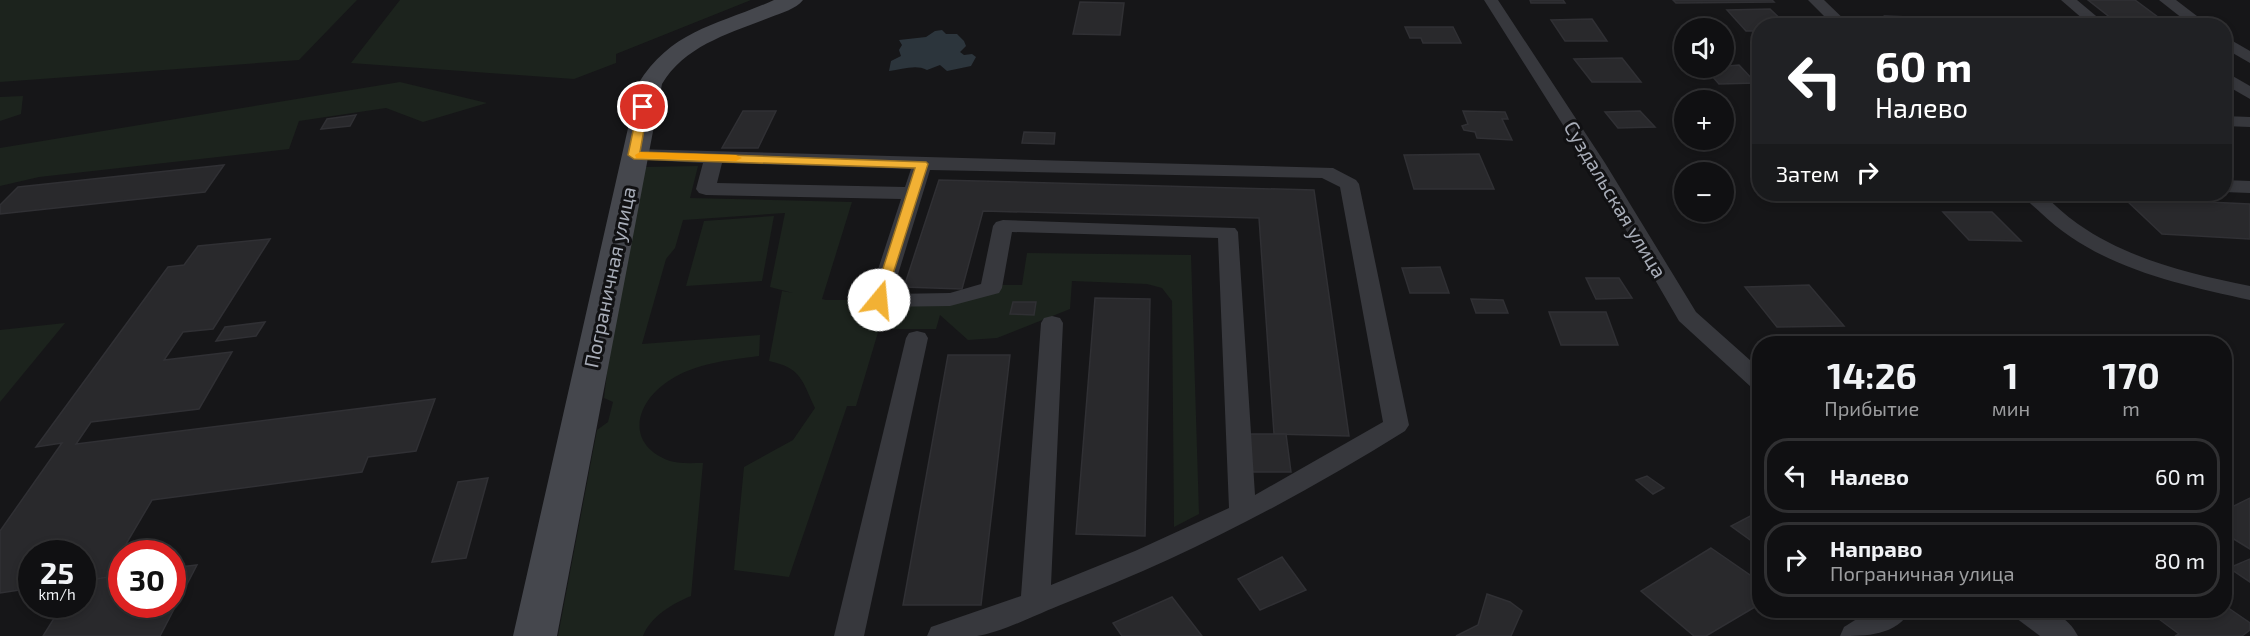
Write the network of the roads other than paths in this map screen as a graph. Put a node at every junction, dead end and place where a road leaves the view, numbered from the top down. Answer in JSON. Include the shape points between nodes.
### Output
{"nodes":[{"id":1,"x":792,"y":0,"type":"edge"},
{"id":2,"x":1491,"y":0,"type":"edge"},
{"id":3,"x":1815,"y":0,"type":"edge"},
{"id":4,"x":2068,"y":0,"type":"edge"},
{"id":5,"x":2166,"y":0,"type":"edge"},
{"id":6,"x":1835,"y":18,"type":"edge"},
{"id":7,"x":2091,"y":18,"type":"edge"},
{"id":8,"x":2192,"y":18,"type":"edge"},
{"id":9,"x":2232,"y":46,"type":"edge"},
{"id":10,"x":2232,"y":61,"type":"edge"},
{"id":11,"x":2250,"y":61,"type":"edge"},
{"id":12,"x":2232,"y":82,"type":"edge"},
{"id":13,"x":2250,"y":94,"type":"edge"},
{"id":14,"x":2232,"y":121,"type":"edge"},
{"id":15,"x":2250,"y":122,"type":"edge"},
{"id":16,"x":634,"y":155,"type":"junction"},
{"id":17,"x":714,"y":157,"type":"junction"},
{"id":18,"x":922,"y":164,"type":"junction"},
{"id":19,"x":2232,"y":186,"type":"edge"},
{"id":20,"x":2250,"y":187,"type":"edge"},
{"id":21,"x":913,"y":193,"type":"junction"},
{"id":22,"x":2040,"y":201,"type":"edge"},
{"id":23,"x":2250,"y":293,"type":"edge"},
{"id":24,"x":1052,"y":323,"type":"dead end"},
{"id":25,"x":917,"y":338,"type":"dead end"},
{"id":26,"x":1752,"y":375,"type":"edge"},
{"id":27,"x":1243,"y":512,"type":"junction"},
{"id":28,"x":1035,"y":602,"type":"junction"},
{"id":29,"x":1883,"y":618,"type":"edge"},
{"id":30,"x":2037,"y":618,"type":"edge"},
{"id":31,"x":535,"y":636,"type":"edge"},
{"id":32,"x":849,"y":636,"type":"edge"},
{"id":33,"x":942,"y":636,"type":"edge"},
{"id":34,"x":1855,"y":636,"type":"edge"},
{"id":35,"x":2063,"y":636,"type":"edge"}],
"edges":[{"from":1,"to":16,"type":"street","name":"Пограничная улица","via":[[704,37],[666,61],[650,84]]},
{"from":2,"to":26,"type":"street","name":"Суздальская улица","via":[[1596,163],[1687,316]]},
{"from":3,"to":6,"type":"street"},
{"from":4,"to":7,"type":"street"},
{"from":5,"to":8,"type":"street"},
{"from":9,"to":11,"type":"street"},
{"from":10,"to":11,"type":"street"},
{"from":12,"to":13,"type":"street"},
{"from":14,"to":15,"type":"street"},
{"from":16,"to":17,"type":"street"},
{"from":16,"to":31,"type":"street","name":"Пограничная улица"},
{"from":17,"to":18,"type":"street"},
{"from":17,"to":21,"type":"street","via":[[706,189]]},
{"from":18,"to":21,"type":"street"},
{"from":18,"to":27,"type":"street","via":[[1326,172],[1349,184],[1396,425]]},
{"from":19,"to":20,"type":"street"},
{"from":21,"to":27,"type":"street","via":[[879,300],[971,298],[991,288],[1003,226],[1228,232]]},
{"from":22,"to":23,"type":"street","via":[[2072,229],[2102,247],[2142,264]]},
{"from":24,"to":28,"type":"street"},
{"from":25,"to":32,"type":"street"},
{"from":27,"to":28,"type":"street","via":[[1133,563]]},
{"from":28,"to":33,"type":"street"},
{"from":29,"to":34,"type":"street"},
{"from":30,"to":35,"type":"street"}]}
